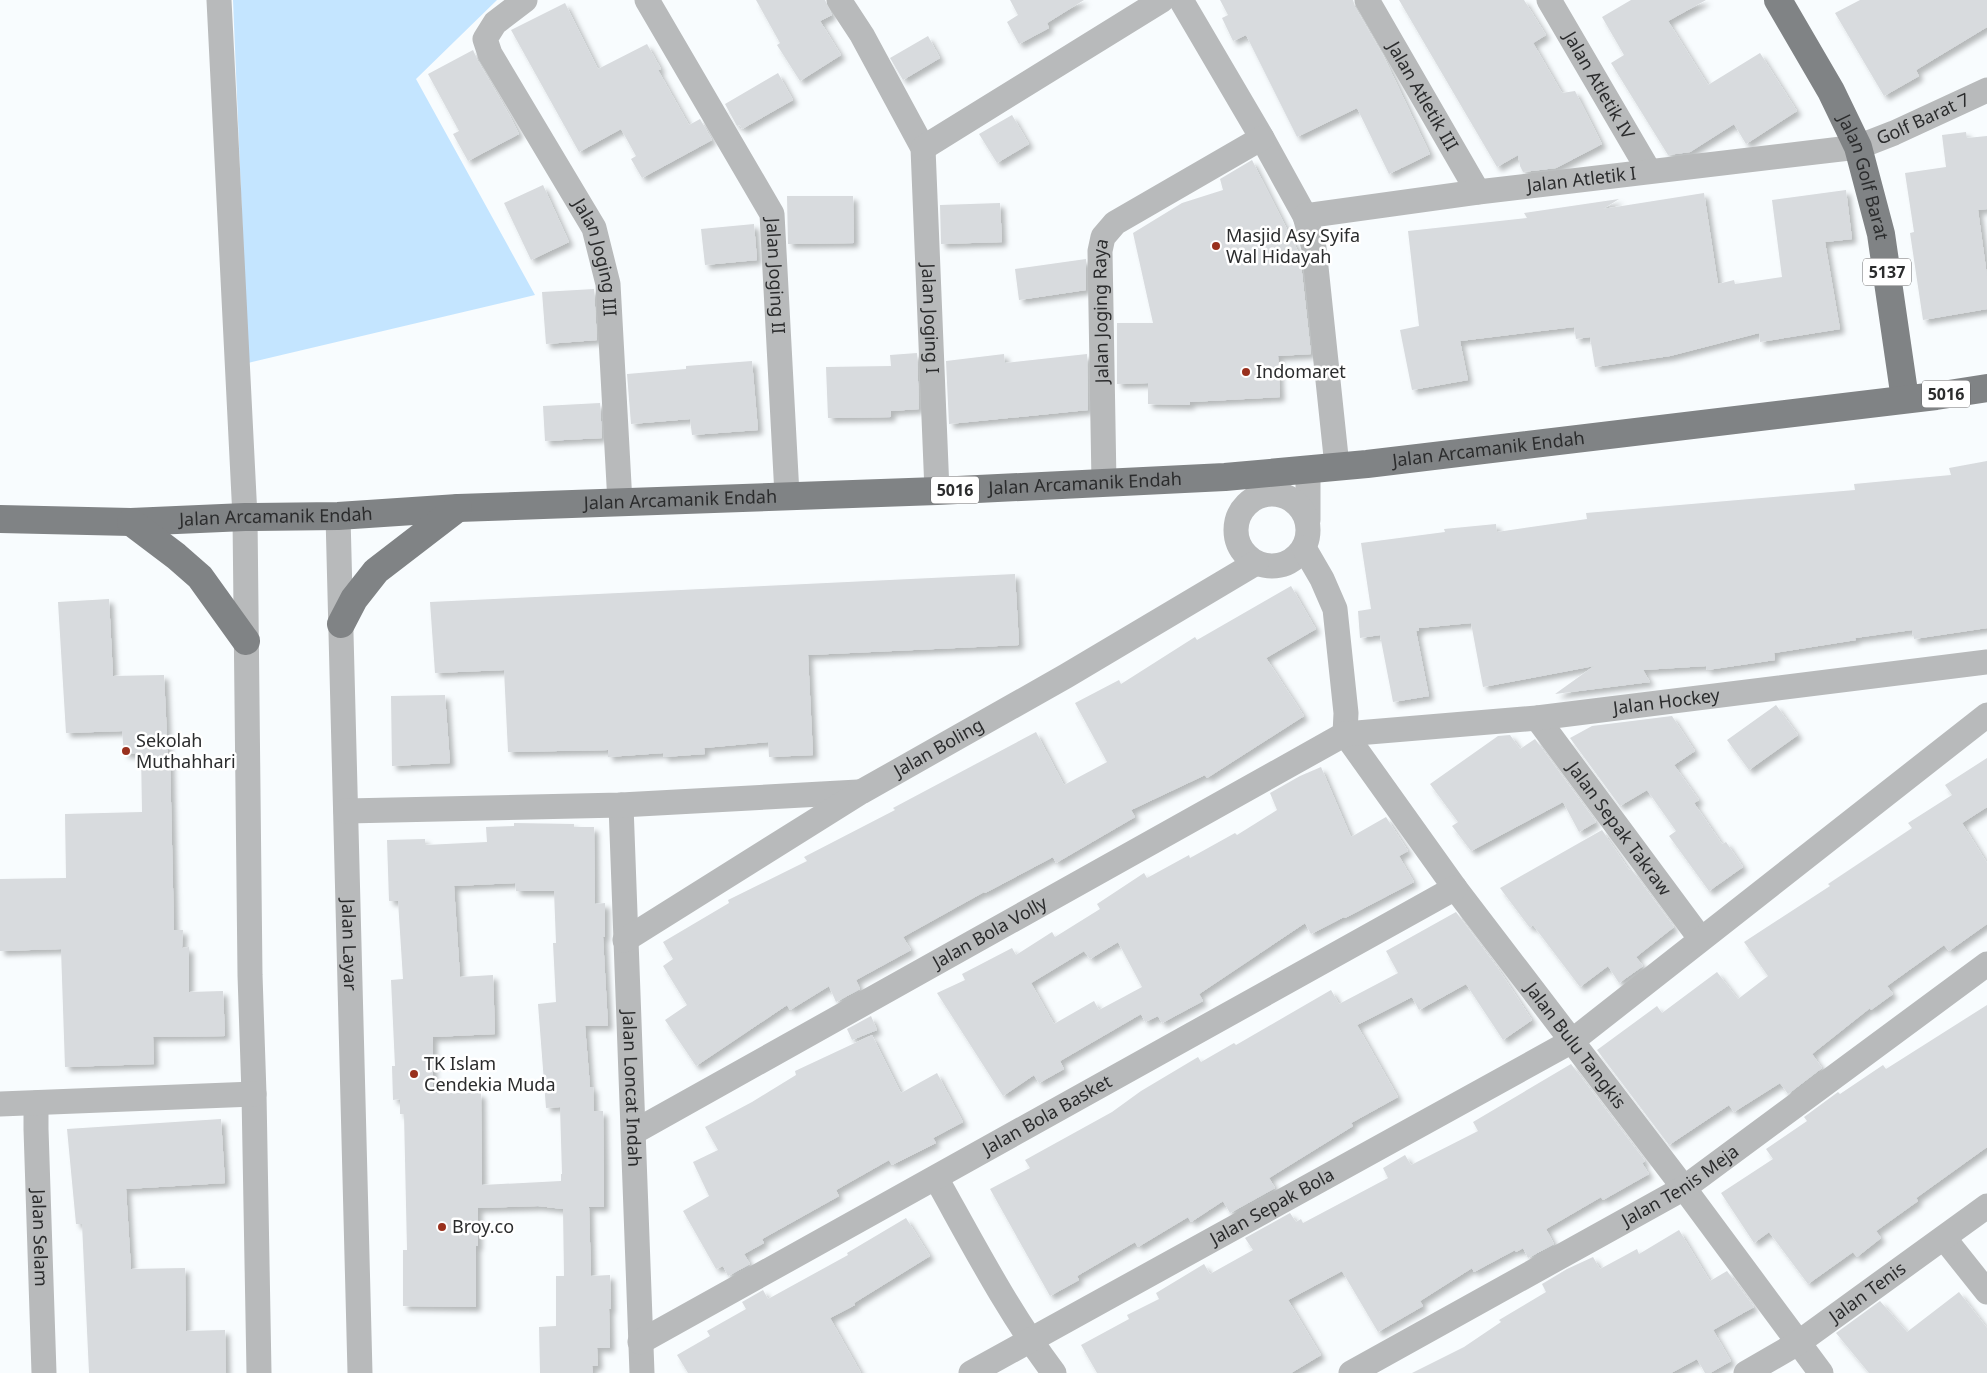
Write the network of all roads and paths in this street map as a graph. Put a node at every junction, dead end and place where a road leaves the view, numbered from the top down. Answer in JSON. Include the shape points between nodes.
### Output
{"nodes":[{"id":1,"x":219,"y":0,"type":"edge"},
{"id":2,"x":525,"y":0,"type":"edge"},
{"id":3,"x":646,"y":0,"type":"edge"},
{"id":4,"x":839,"y":0,"type":"edge"},
{"id":5,"x":1162,"y":0,"type":"edge"},
{"id":6,"x":1181,"y":0,"type":"edge"},
{"id":7,"x":1367,"y":0,"type":"edge"},
{"id":8,"x":1549,"y":0,"type":"edge"},
{"id":9,"x":1778,"y":0,"type":"edge"},
{"id":10,"x":1987,"y":90,"type":"edge"},
{"id":11,"x":1262,"y":138,"type":"junction"},
{"id":12,"x":1858,"y":147,"type":"junction"},
{"id":13,"x":923,"y":148,"type":"junction"},
{"id":14,"x":1649,"y":172,"type":"junction"},
{"id":15,"x":1478,"y":192,"type":"junction"},
{"id":16,"x":1305,"y":216,"type":"junction"},
{"id":17,"x":1987,"y":388,"type":"edge"},
{"id":18,"x":1905,"y":399,"type":"junction"},
{"id":19,"x":1337,"y":466,"type":"junction"},
{"id":20,"x":1308,"y":469,"type":"junction"},
{"id":21,"x":1226,"y":477,"type":"junction"},
{"id":22,"x":1104,"y":483,"type":"junction"},
{"id":23,"x":937,"y":491,"type":"junction"},
{"id":24,"x":787,"y":495,"type":"junction"},
{"id":25,"x":620,"y":503,"type":"junction"},
{"id":26,"x":458,"y":508,"type":"junction"},
{"id":27,"x":1240,"y":512,"type":"junction"},
{"id":28,"x":338,"y":516,"type":"junction"},
{"id":29,"x":245,"y":517,"type":"junction"},
{"id":30,"x":0,"y":519,"type":"edge"},
{"id":31,"x":1308,"y":520,"type":"junction"},
{"id":32,"x":131,"y":522,"type":"junction"},
{"id":33,"x":1304,"y":548,"type":"junction"},
{"id":34,"x":1256,"y":563,"type":"junction"},
{"id":35,"x":341,"y":624,"type":"junction"},
{"id":36,"x":246,"y":640,"type":"junction"},
{"id":37,"x":1987,"y":662,"type":"edge"},
{"id":38,"x":1987,"y":715,"type":"edge"},
{"id":39,"x":1537,"y":718,"type":"junction"},
{"id":40,"x":1346,"y":724,"type":"junction"},
{"id":41,"x":861,"y":792,"type":"junction"},
{"id":42,"x":621,"y":805,"type":"junction"},
{"id":43,"x":346,"y":811,"type":"junction"},
{"id":44,"x":1455,"y":888,"type":"junction"},
{"id":45,"x":1700,"y":938,"type":"junction"},
{"id":46,"x":625,"y":940,"type":"junction"},
{"id":47,"x":1987,"y":964,"type":"edge"},
{"id":48,"x":1572,"y":1041,"type":"junction"},
{"id":49,"x":254,"y":1094,"type":"junction"},
{"id":50,"x":36,"y":1103,"type":"junction"},
{"id":51,"x":0,"y":1104,"type":"edge"},
{"id":52,"x":634,"y":1132,"type":"junction"},
{"id":53,"x":936,"y":1178,"type":"junction"},
{"id":54,"x":1684,"y":1188,"type":"junction"},
{"id":55,"x":1987,"y":1206,"type":"edge"},
{"id":56,"x":1944,"y":1238,"type":"junction"},
{"id":57,"x":1987,"y":1292,"type":"edge"},
{"id":58,"x":1029,"y":1340,"type":"junction"},
{"id":59,"x":640,"y":1342,"type":"junction"},
{"id":60,"x":1798,"y":1343,"type":"junction"},
{"id":61,"x":44,"y":1373,"type":"edge"},
{"id":62,"x":259,"y":1373,"type":"edge"},
{"id":63,"x":360,"y":1373,"type":"edge"},
{"id":64,"x":642,"y":1373,"type":"edge"},
{"id":65,"x":972,"y":1373,"type":"edge"},
{"id":66,"x":1054,"y":1373,"type":"edge"},
{"id":67,"x":1351,"y":1373,"type":"edge"},
{"id":68,"x":1746,"y":1373,"type":"edge"},
{"id":69,"x":1821,"y":1373,"type":"edge"}],
"edges":[{"from":1,"to":29,"type":"street"},
{"from":2,"to":25,"type":"street","name":"Jalan Joging III","via":[[495,22],[485,39],[490,54],[594,228],[608,284]]},
{"from":3,"to":24,"type":"street","name":"Jalan Joging II","via":[[772,214]]},
{"from":4,"to":13,"type":"street","name":"Jalan Joging I","via":[[862,35]]},
{"from":5,"to":13,"type":"street"},
{"from":6,"to":11,"type":"street"},
{"from":7,"to":15,"type":"street","name":"Jalan Atletik III"},
{"from":8,"to":14,"type":"street","name":"Jalan Atletik IV"},
{"from":9,"to":12,"type":"main road","name":"Jalan Golf Barat","number":"5137"},
{"from":10,"to":12,"type":"street","name":"Golf Barat 7"},
{"from":11,"to":16,"type":"street"},
{"from":11,"to":22,"type":"street","name":"Jalan Joging Raya","via":[[1115,222],[1102,237]]},
{"from":12,"to":14,"type":"street","name":"Jalan Atletik I"},
{"from":12,"to":18,"type":"main road","name":"Jalan Golf Barat","number":"5137","via":[[1881,234]]},
{"from":13,"to":23,"type":"street","name":"Jalan Joging I"},
{"from":14,"to":15,"type":"street","name":"Jalan Atletik I"},
{"from":15,"to":16,"type":"street","name":"Jalan Atletik I"},
{"from":16,"to":19,"type":"street","via":[[1314,248]]},
{"from":17,"to":18,"type":"main road","name":"Jalan Arcamanik Endah","number":"5016"},
{"from":18,"to":19,"type":"main road","name":"Jalan Arcamanik Endah","number":"5016"},
{"from":19,"to":20,"type":"main road","name":"Jalan Arcamanik Endah","number":"5016"},
{"from":20,"to":21,"type":"main road","name":"Jalan Arcamanik Endah","number":"5016"},
{"from":20,"to":31,"type":"street"},
{"from":21,"to":22,"type":"main road","name":"Jalan Arcamanik Endah","number":"5016"},
{"from":21,"to":27,"type":"street"},
{"from":22,"to":23,"type":"main road","name":"Jalan Arcamanik Endah","number":"5016"},
{"from":23,"to":24,"type":"main road","name":"Jalan Arcamanik Endah","number":"5016"},
{"from":24,"to":25,"type":"main road","name":"Jalan Arcamanik Endah","number":"5016"},
{"from":25,"to":26,"type":"main road","name":"Jalan Arcamanik Endah","number":"5016"},
{"from":26,"to":28,"type":"main road","name":"Jalan Arcamanik Endah","number":"5016"},
{"from":26,"to":35,"type":"main road","via":[[376,572],[354,599]]},
{"from":27,"to":31,"type":"street","via":[[1249,501],[1276,493],[1290,497]]},
{"from":27,"to":34,"type":"street","via":[[1235,526],[1237,541],[1244,554]]},
{"from":28,"to":29,"type":"main road","name":"Jalan Arcamanik Endah","number":"5016"},
{"from":28,"to":35,"type":"street","name":"Jalan Layar"},
{"from":29,"to":32,"type":"main road","name":"Jalan Arcamanik Endah","number":"5016"},
{"from":29,"to":36,"type":"street"},
{"from":30,"to":32,"type":"main road","name":"Jalan Arcamanik Endah","number":"5016"},
{"from":31,"to":33,"type":"street"},
{"from":32,"to":36,"type":"main road","via":[[200,577]]},
{"from":33,"to":34,"type":"street","via":[[1283,565]]},
{"from":33,"to":40,"type":"street","via":[[1335,609]]},
{"from":34,"to":41,"type":"street","name":"Jalan Boling"},
{"from":35,"to":43,"type":"street","name":"Jalan Layar"},
{"from":36,"to":49,"type":"street"},
{"from":37,"to":39,"type":"street","name":"Jalan Hockey"},
{"from":38,"to":45,"type":"street"},
{"from":39,"to":40,"type":"street","name":"Jalan Hockey"},
{"from":39,"to":45,"type":"street","name":"Jalan Sepak Takraw"},
{"from":40,"to":44,"type":"street","name":"Jalan Bulu Tangkis"},
{"from":40,"to":52,"type":"street","name":"Jalan Bola Volly"},
{"from":41,"to":42,"type":"street"},
{"from":41,"to":46,"type":"street","name":"Jalan Boling"},
{"from":42,"to":43,"type":"street"},
{"from":42,"to":46,"type":"street","name":"Jalan Loncat Indah"},
{"from":43,"to":63,"type":"street","name":"Jalan Layar"},
{"from":44,"to":48,"type":"street","name":"Jalan Bulu Tangkis"},
{"from":44,"to":53,"type":"street","name":"Jalan Bola Basket"},
{"from":45,"to":48,"type":"street"},
{"from":46,"to":52,"type":"street","name":"Jalan Loncat Indah"},
{"from":47,"to":54,"type":"street","name":"Jalan Tenis Meja"},
{"from":48,"to":54,"type":"street","name":"Jalan Bulu Tangkis"},
{"from":48,"to":58,"type":"street","name":"Jalan Sepak Bola"},
{"from":49,"to":50,"type":"street"},
{"from":49,"to":62,"type":"street"},
{"from":50,"to":51,"type":"street"},
{"from":50,"to":61,"type":"street","name":"Jalan Selam"},
{"from":52,"to":59,"type":"street","name":"Jalan Loncat Indah"},
{"from":53,"to":58,"type":"street"},
{"from":53,"to":59,"type":"street","name":"Jalan Bola Basket"},
{"from":54,"to":60,"type":"street","name":"Jalan Bulu Tangkis"},
{"from":54,"to":67,"type":"street","name":"Jalan Tenis Meja"},
{"from":55,"to":56,"type":"street","name":"Jalan Tenis"},
{"from":56,"to":57,"type":"street"},
{"from":56,"to":60,"type":"street","name":"Jalan Tenis"},
{"from":58,"to":65,"type":"street","name":"Jalan Sepak Bola"},
{"from":58,"to":66,"type":"street"},
{"from":59,"to":64,"type":"street","name":"Jalan Loncat Indah"},
{"from":60,"to":68,"type":"street","name":"Jalan Tenis"},
{"from":60,"to":69,"type":"street","name":"Jalan Bulu Tangkis"}]}
